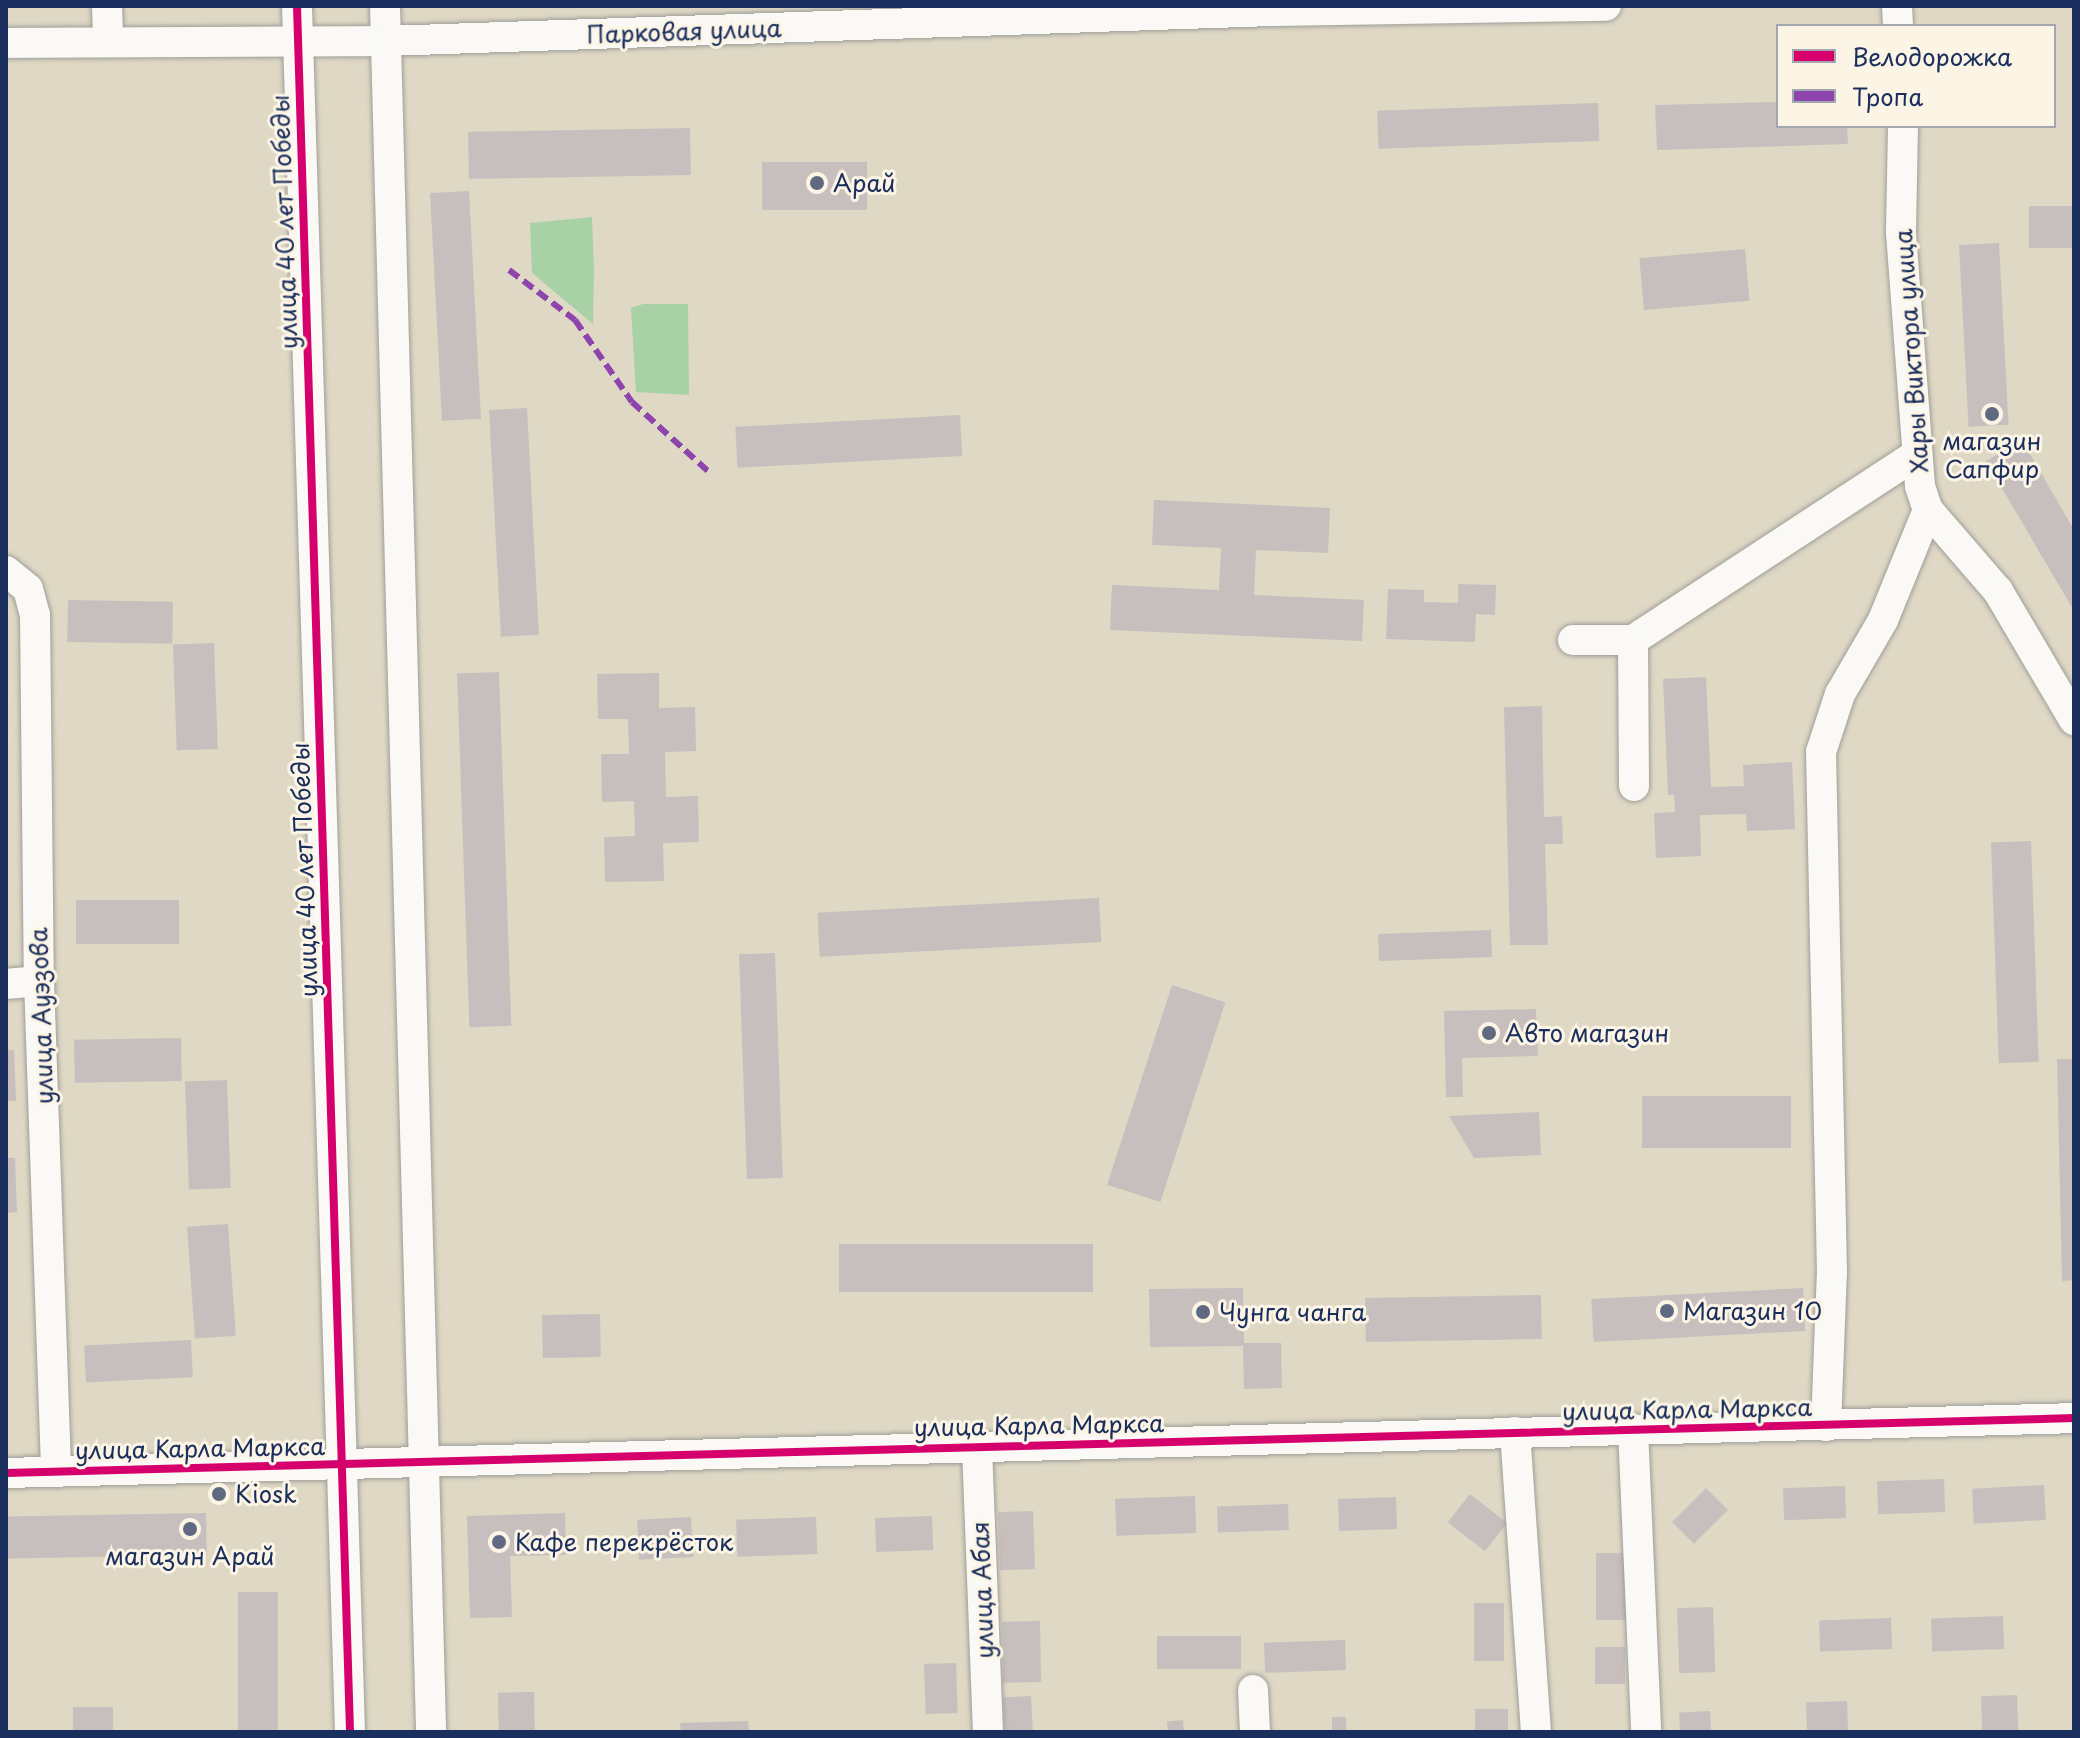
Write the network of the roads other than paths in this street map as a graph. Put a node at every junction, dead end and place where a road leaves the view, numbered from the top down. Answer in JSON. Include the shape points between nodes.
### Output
{"nodes":[{"id":1,"x":107,"y":6,"type":"edge"},
{"id":2,"x":297,"y":6,"type":"edge"},
{"id":3,"x":385,"y":6,"type":"edge"},
{"id":4,"x":1606,"y":6,"type":"edge"},
{"id":5,"x":1516,"y":7,"type":"edge"},
{"id":6,"x":1273,"y":8,"type":"edge"},
{"id":7,"x":1042,"y":12,"type":"edge"},
{"id":8,"x":724,"y":18,"type":"edge"},
{"id":9,"x":298,"y":39,"type":"junction"},
{"id":10,"x":386,"y":41,"type":"junction"},
{"id":11,"x":108,"y":42,"type":"junction"},
{"id":12,"x":6,"y":43,"type":"edge"},
{"id":13,"x":1903,"y":128,"type":"edge"},
{"id":14,"x":1916,"y":455,"type":"junction"},
{"id":15,"x":1928,"y":510,"type":"junction"},
{"id":16,"x":6,"y":571,"type":"edge"},
{"id":17,"x":1573,"y":640,"type":"dead end"},
{"id":18,"x":1633,"y":640,"type":"junction"},
{"id":19,"x":2074,"y":720,"type":"edge"},
{"id":20,"x":1634,"y":786,"type":"dead end"},
{"id":21,"x":39,"y":981,"type":"junction"},
{"id":22,"x":6,"y":984,"type":"edge"},
{"id":23,"x":2074,"y":1418,"type":"edge"},
{"id":24,"x":1826,"y":1426,"type":"junction"},
{"id":25,"x":1633,"y":1429,"type":"junction"},
{"id":26,"x":1515,"y":1432,"type":"junction"},
{"id":27,"x":977,"y":1447,"type":"junction"},
{"id":28,"x":423,"y":1461,"type":"junction"},
{"id":29,"x":341,"y":1465,"type":"junction"},
{"id":30,"x":56,"y":1472,"type":"junction"},
{"id":31,"x":6,"y":1473,"type":"edge"},
{"id":32,"x":1253,"y":1690,"type":"dead end"},
{"id":33,"x":350,"y":1732,"type":"edge"},
{"id":34,"x":431,"y":1732,"type":"edge"},
{"id":35,"x":988,"y":1732,"type":"edge"},
{"id":36,"x":1255,"y":1732,"type":"edge"},
{"id":37,"x":1536,"y":1732,"type":"edge"},
{"id":38,"x":1646,"y":1732,"type":"edge"}],
"edges":[{"from":1,"to":11,"type":"street"},
{"from":2,"to":9,"type":"street","name":"улица 40 лет Победы"},
{"from":3,"to":10,"type":"street"},
{"from":4,"to":5,"type":"street","name":"Парковая улица"},
{"from":5,"to":6,"type":"street","name":"Парковая улица"},
{"from":6,"to":7,"type":"street","name":"Парковая улица"},
{"from":7,"to":8,"type":"street","name":"Парковая улица"},
{"from":8,"to":10,"type":"street","name":"Парковая улица"},
{"from":9,"to":10,"type":"street","name":"Парковая улица"},
{"from":9,"to":11,"type":"street"},
{"from":9,"to":29,"type":"street","name":"улица 40 лет Победы"},
{"from":10,"to":28,"type":"street"},
{"from":11,"to":12,"type":"street"},
{"from":13,"to":14,"type":"street","name":"Хары Виктора улица","via":[[1906,185],[1901,233]]},
{"from":14,"to":15,"type":"street","name":"Хары Виктора улица"},
{"from":14,"to":18,"type":"street"},
{"from":15,"to":19,"type":"street","name":"Хары Виктора улица","via":[[1998,591]]},
{"from":15,"to":24,"type":"street","via":[[1883,620],[1840,694],[1821,752],[1832,1273]]},
{"from":16,"to":21,"type":"street","name":"улица Ауэзова","via":[[28,589],[35,615]]},
{"from":17,"to":18,"type":"street"},
{"from":18,"to":20,"type":"street"},
{"from":21,"to":22,"type":"street"},
{"from":21,"to":30,"type":"street","name":"улица Ауэзова"},
{"from":23,"to":24,"type":"street","name":"улица Карла Маркса"},
{"from":24,"to":25,"type":"street","name":"улица Карла Маркса"},
{"from":25,"to":26,"type":"street","name":"улица Карла Маркса"},
{"from":25,"to":38,"type":"street"},
{"from":26,"to":27,"type":"street","name":"улица Карла Маркса"},
{"from":26,"to":37,"type":"street"},
{"from":27,"to":28,"type":"street","name":"улица Карла Маркса"},
{"from":27,"to":35,"type":"street","name":"улица Абая"},
{"from":28,"to":29,"type":"street","name":"улица Карла Маркса"},
{"from":28,"to":34,"type":"street"},
{"from":29,"to":30,"type":"street","name":"улица Карла Маркса"},
{"from":29,"to":33,"type":"street","name":"улица 40 лет Победы"},
{"from":30,"to":31,"type":"street","name":"улица Карла Маркса"},
{"from":32,"to":36,"type":"street"}]}
